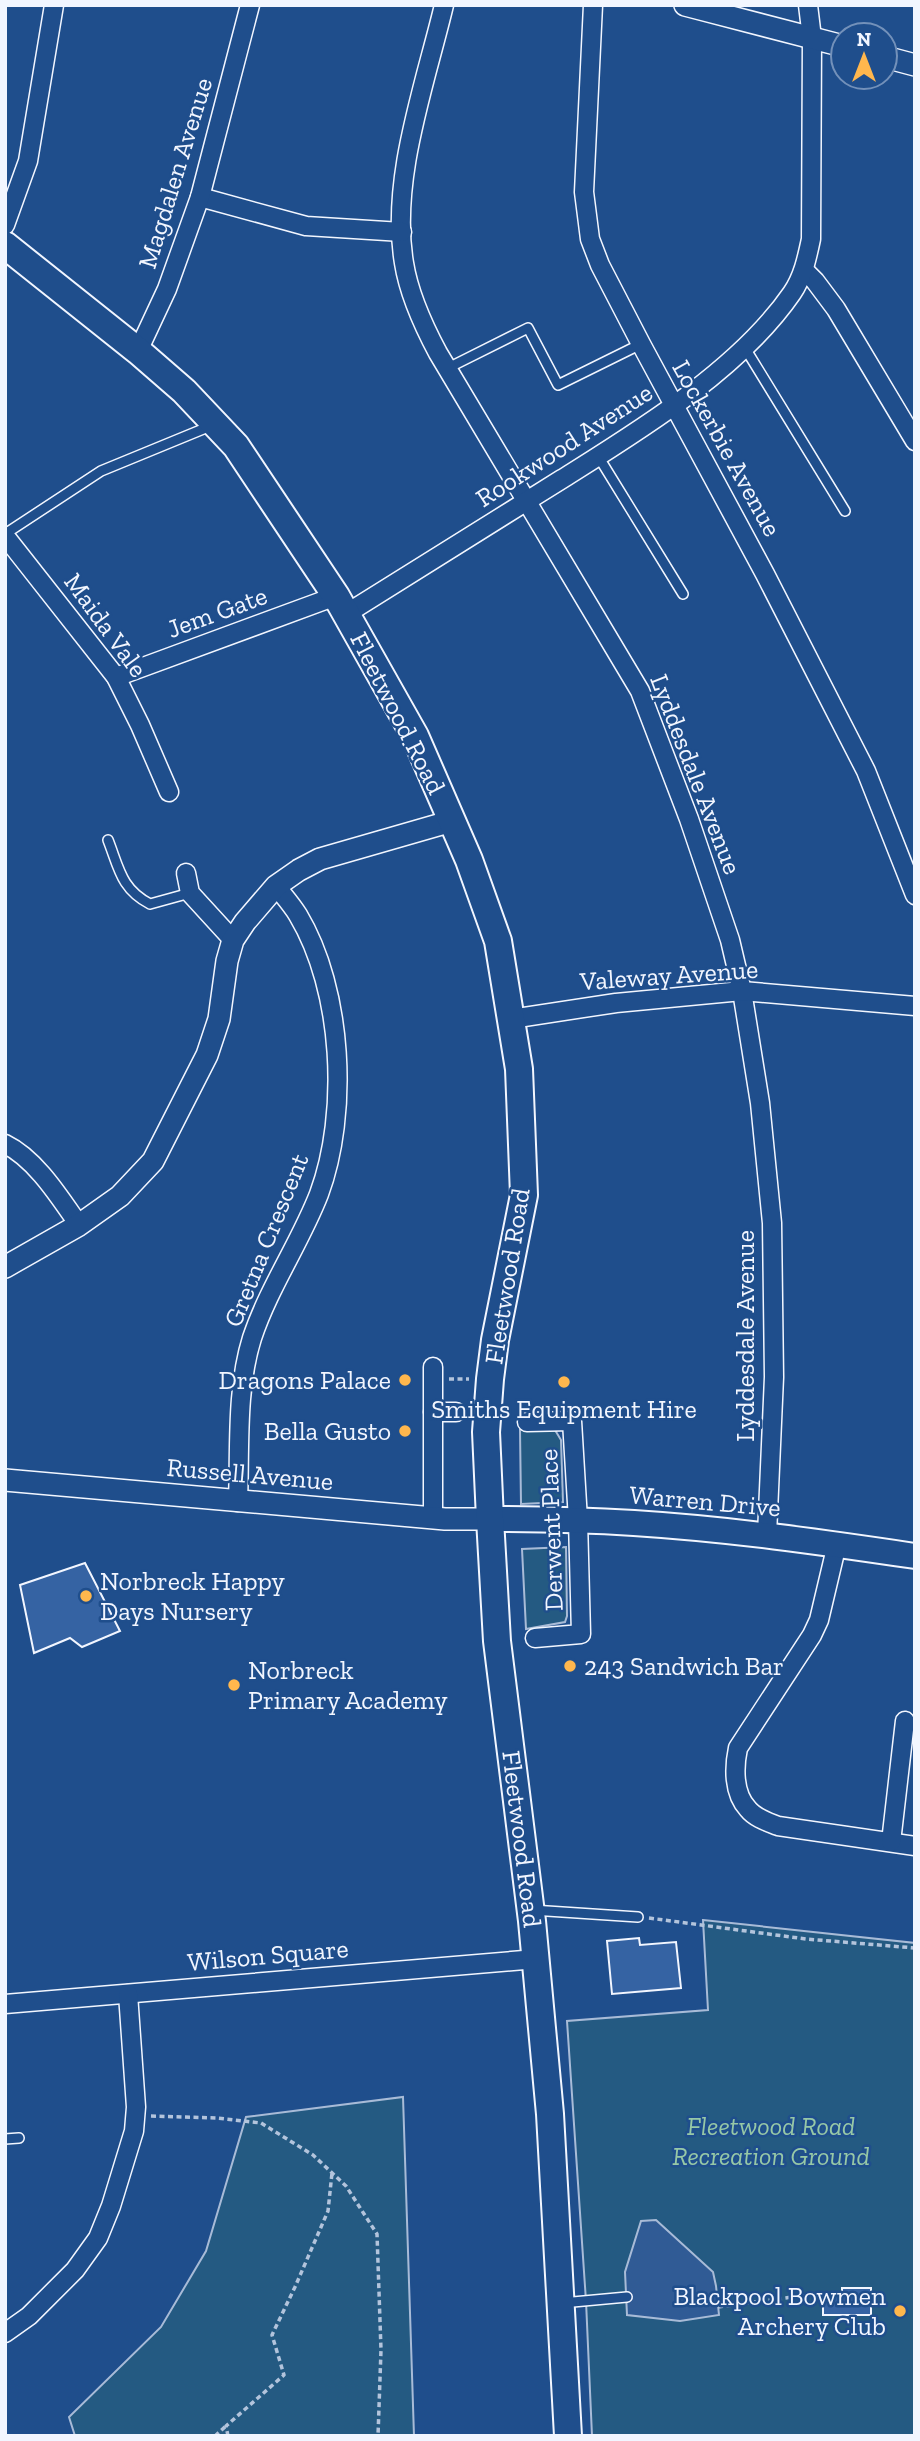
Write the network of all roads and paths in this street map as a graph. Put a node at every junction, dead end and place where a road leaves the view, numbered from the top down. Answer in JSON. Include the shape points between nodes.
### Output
{"nodes":[{"id":1,"x":54,"y":5,"type":"edge"},
{"id":2,"x":250,"y":5,"type":"edge"},
{"id":3,"x":444,"y":5,"type":"edge"},
{"id":4,"x":593,"y":5,"type":"edge"},
{"id":5,"x":685,"y":5,"type":"edge"},
{"id":6,"x":808,"y":5,"type":"edge"},
{"id":7,"x":812,"y":38,"type":"junction"},
{"id":8,"x":829,"y":42,"type":"edge"},
{"id":9,"x":200,"y":197,"type":"junction"},
{"id":10,"x":5,"y":225,"type":"edge"},
{"id":11,"x":402,"y":232,"type":"junction"},
{"id":12,"x":5,"y":245,"type":"edge"},
{"id":13,"x":804,"y":271,"type":"junction"},
{"id":14,"x":640,"y":344,"type":"junction"},
{"id":15,"x":745,"y":348,"type":"junction"},
{"id":16,"x":138,"y":351,"type":"junction"},
{"id":17,"x":448,"y":368,"type":"junction"},
{"id":18,"x":673,"y":407,"type":"junction"},
{"id":19,"x":217,"y":424,"type":"junction"},
{"id":20,"x":915,"y":441,"type":"edge"},
{"id":21,"x":598,"y":456,"type":"junction"},
{"id":22,"x":527,"y":501,"type":"junction"},
{"id":23,"x":845,"y":511,"type":"dead end"},
{"id":24,"x":5,"y":535,"type":"edge"},
{"id":25,"x":683,"y":594,"type":"dead end"},
{"id":26,"x":341,"y":605,"type":"junction"},
{"id":27,"x":116,"y":677,"type":"junction"},
{"id":28,"x":169,"y":792,"type":"dead end"},
{"id":29,"x":452,"y":821,"type":"junction"},
{"id":30,"x":108,"y":840,"type":"dead end"},
{"id":31,"x":186,"y":873,"type":"dead end"},
{"id":32,"x":276,"y":886,"type":"junction"},
{"id":33,"x":190,"y":893,"type":"junction"},
{"id":34,"x":915,"y":895,"type":"edge"},
{"id":35,"x":233,"y":940,"type":"junction"},
{"id":36,"x":742,"y":991,"type":"junction"},
{"id":37,"x":915,"y":1006,"type":"edge"},
{"id":38,"x":511,"y":1018,"type":"junction"},
{"id":39,"x":5,"y":1144,"type":"edge"},
{"id":40,"x":79,"y":1226,"type":"junction"},
{"id":41,"x":5,"y":1267,"type":"edge"},
{"id":42,"x":433,"y":1373,"type":"joint"},
{"id":43,"x":490,"y":1379,"type":"junction"},
{"id":44,"x":433,"y":1412,"type":"junction"},
{"id":45,"x":456,"y":1412,"type":"dead end"},
{"id":46,"x":527,"y":1422,"type":"dead end"},
{"id":47,"x":5,"y":1480,"type":"edge"},
{"id":48,"x":238,"y":1502,"type":"junction"},
{"id":49,"x":433,"y":1517,"type":"junction"},
{"id":50,"x":489,"y":1518,"type":"junction"},
{"id":51,"x":578,"y":1520,"type":"junction"},
{"id":52,"x":767,"y":1535,"type":"junction"},
{"id":53,"x":837,"y":1544,"type":"junction"},
{"id":54,"x":915,"y":1556,"type":"edge"},
{"id":55,"x":535,"y":1638,"type":"dead end"},
{"id":56,"x":905,"y":1721,"type":"dead end"},
{"id":57,"x":891,"y":1842,"type":"junction"},
{"id":58,"x":915,"y":1846,"type":"edge"},
{"id":59,"x":531,"y":1910,"type":"junction"},
{"id":60,"x":638,"y":1917,"type":"joint"},
{"id":61,"x":915,"y":1948,"type":"edge"},
{"id":62,"x":536,"y":1959,"type":"junction"},
{"id":63,"x":128,"y":1994,"type":"junction"},
{"id":64,"x":5,"y":2004,"type":"edge"},
{"id":65,"x":135,"y":2116,"type":"junction"},
{"id":66,"x":19,"y":2138,"type":"dead end"},
{"id":67,"x":5,"y":2139,"type":"edge"},
{"id":68,"x":332,"y":2173,"type":"junction"},
{"id":69,"x":823,"y":2293,"type":"dead end"},
{"id":70,"x":626,"y":2297,"type":"dead end"},
{"id":71,"x":561,"y":2303,"type":"junction"},
{"id":72,"x":718,"y":2307,"type":"dead end"},
{"id":73,"x":5,"y":2333,"type":"edge"},
{"id":74,"x":226,"y":2426,"type":"junction"},
{"id":75,"x":215,"y":2436,"type":"edge"},
{"id":76,"x":228,"y":2436,"type":"edge"},
{"id":77,"x":378,"y":2436,"type":"edge"},
{"id":78,"x":568,"y":2436,"type":"edge"}],
"edges":[{"from":1,"to":10,"type":"street","via":[[28,161]]},
{"from":2,"to":9,"type":"street","name":"Magdalen Avenue"},
{"from":3,"to":11,"type":"street","name":"Lyddesdale Avenue","via":[[408,152]]},
{"from":4,"to":14,"type":"street","name":"Lockerbie Avenue","via":[[585,206],[590,239]]},
{"from":5,"to":7,"type":"street"},
{"from":6,"to":7,"type":"street","name":"Rookwood Avenue"},
{"from":7,"to":8,"type":"street"},
{"from":7,"to":13,"type":"street","name":"Rookwood Avenue","via":[[813,216]]},
{"from":9,"to":11,"type":"street","via":[[306,226]]},
{"from":9,"to":16,"type":"street","name":"Magdalen Avenue","via":[[167,289]]},
{"from":11,"to":17,"type":"street","name":"Lyddesdale Avenue","via":[[411,293]]},
{"from":12,"to":16,"type":"main road","name":"Fleetwood Road"},
{"from":13,"to":15,"type":"street","name":"Rookwood Avenue","via":[[779,311]]},
{"from":13,"to":20,"type":"street","via":[[836,309]]},
{"from":14,"to":17,"type":"lane","via":[[558,385],[527,328]]},
{"from":14,"to":18,"type":"street","name":"Lockerbie Avenue"},
{"from":15,"to":18,"type":"street","name":"Rookwood Avenue"},
{"from":15,"to":23,"type":"lane"},
{"from":16,"to":19,"type":"main road","name":"Fleetwood Road"},
{"from":17,"to":22,"type":"street","name":"Lyddesdale Avenue"},
{"from":18,"to":21,"type":"street","name":"Rookwood Avenue"},
{"from":18,"to":34,"type":"street","name":"Lockerbie Avenue","via":[[765,573],[866,771]]},
{"from":19,"to":24,"type":"lane","via":[[101,471]]},
{"from":19,"to":26,"type":"main road","name":"Fleetwood Road"},
{"from":21,"to":22,"type":"street","name":"Rookwood Avenue"},
{"from":21,"to":25,"type":"lane"},
{"from":22,"to":26,"type":"street","name":"Rookwood Avenue"},
{"from":22,"to":36,"type":"street","name":"Lyddesdale Avenue","via":[[640,691],[689,819],[730,940]]},
{"from":24,"to":27,"type":"street","name":"Maida Vale"},
{"from":26,"to":27,"type":"street","name":"Jem Gate"},
{"from":26,"to":29,"type":"main road","name":"Fleetwood Road","via":[[415,736]]},
{"from":27,"to":28,"type":"street","name":"Maida Vale"},
{"from":29,"to":32,"type":"street","via":[[320,859]]},
{"from":29,"to":38,"type":"main road","name":"Fleetwood Road","via":[[498,940]]},
{"from":30,"to":33,"type":"lane","via":[[126,885],[136,896],[150,904]]},
{"from":31,"to":33,"type":"street"},
{"from":32,"to":35,"type":"street"},
{"from":32,"to":48,"type":"street","name":"Gretna Crescent","via":[[298,915],[318,961],[338,1063],[330,1153],[320,1192],[251,1341],[241,1416]]},
{"from":33,"to":35,"type":"street"},
{"from":35,"to":40,"type":"street","via":[[219,1020],[207,1055],[153,1161],[120,1196]]},
{"from":36,"to":37,"type":"street","name":"Valeway Avenue"},
{"from":36,"to":38,"type":"street","name":"Valeway Avenue"},
{"from":36,"to":52,"type":"street","name":"Lyddesdale Avenue","via":[[772,1223],[774,1377]]},
{"from":38,"to":43,"type":"main road","name":"Fleetwood Road","via":[[519,1069],[524,1195]]},
{"from":39,"to":40,"type":"street","via":[[47,1180]]},
{"from":40,"to":41,"type":"street"},
{"from":42,"to":43,"type":"path"},
{"from":42,"to":44,"type":"street"},
{"from":43,"to":50,"type":"main road","name":"Fleetwood Road","via":[[486,1432]]},
{"from":44,"to":45,"type":"street"},
{"from":44,"to":49,"type":"street"},
{"from":46,"to":51,"type":"street","name":"Derwent Place","via":[[572,1422]]},
{"from":47,"to":48,"type":"street","name":"Russell Avenue"},
{"from":48,"to":49,"type":"street","name":"Russell Avenue"},
{"from":49,"to":50,"type":"street","name":"Russell Avenue"},
{"from":50,"to":51,"type":"main road","name":"Warren Drive"},
{"from":50,"to":59,"type":"main road","name":"Fleetwood Road","via":[[498,1642]]},
{"from":51,"to":52,"type":"main road","name":"Warren Drive"},
{"from":51,"to":55,"type":"street","name":"Derwent Place","via":[[581,1634]]},
{"from":52,"to":53,"type":"main road","name":"Warren Drive"},
{"from":53,"to":54,"type":"main road","name":"Warren Drive"},
{"from":53,"to":57,"type":"street","via":[[819,1620],[738,1748],[733,1768],[747,1809],[761,1819],[778,1826]]},
{"from":56,"to":57,"type":"street"},
{"from":57,"to":58,"type":"street"},
{"from":59,"to":60,"type":"lane"},
{"from":59,"to":62,"type":"main road","name":"Fleetwood Road"},
{"from":60,"to":61,"type":"path"},
{"from":62,"to":63,"type":"street","name":"Wilson Square"},
{"from":62,"to":71,"type":"main road","name":"Fleetwood Road"},
{"from":63,"to":64,"type":"street","name":"Wilson Square"},
{"from":63,"to":65,"type":"street"},
{"from":65,"to":68,"type":"path","via":[[261,2123],[313,2155]]},
{"from":65,"to":73,"type":"street","via":[[125,2164],[98,2238],[68,2277]]},
{"from":66,"to":67,"type":"lane"},
{"from":68,"to":74,"type":"path","via":[[328,2211],[272,2335],[284,2375]]},
{"from":68,"to":77,"type":"path","via":[[346,2186],[377,2234]]},
{"from":69,"to":72,"type":"path"},
{"from":70,"to":71,"type":"lane"},
{"from":71,"to":78,"type":"main road","name":"Fleetwood Road"},
{"from":74,"to":75,"type":"path"},
{"from":74,"to":76,"type":"path"}]}
